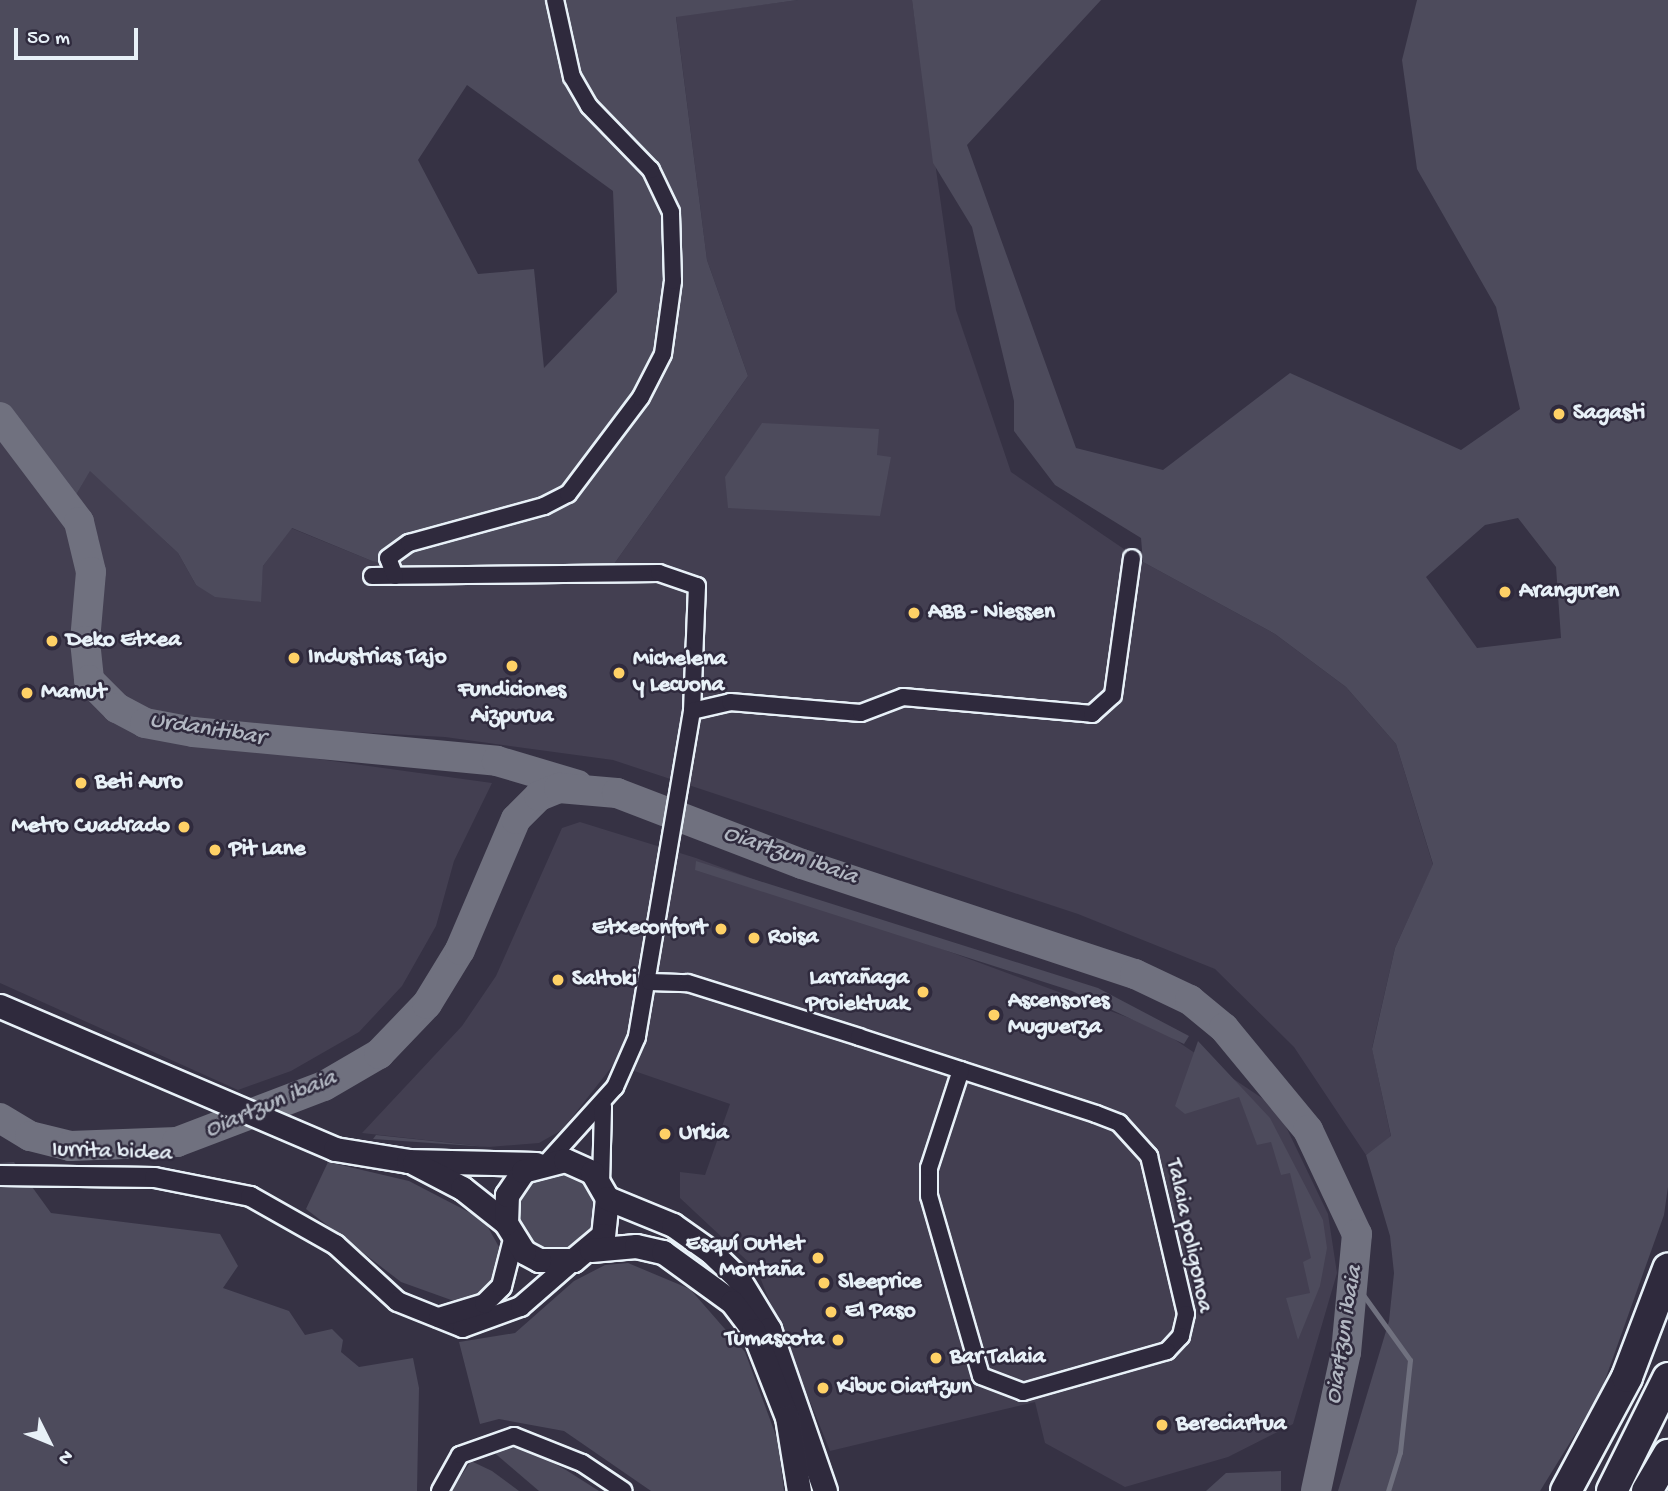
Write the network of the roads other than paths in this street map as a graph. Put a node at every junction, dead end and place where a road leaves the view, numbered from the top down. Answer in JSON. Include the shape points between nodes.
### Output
{"nodes":[{"id":1,"x":555,"y":0,"type":"edge"},
{"id":2,"x":1132,"y":558,"type":"dead end"},
{"id":3,"x":372,"y":576,"type":"dead end"},
{"id":4,"x":395,"y":576,"type":"junction"},
{"id":5,"x":692,"y":711,"type":"junction"},
{"id":6,"x":650,"y":982,"type":"junction"},
{"id":7,"x":0,"y":1006,"type":"edge"},
{"id":8,"x":961,"y":1070,"type":"junction"},
{"id":9,"x":604,"y":1102,"type":"junction"},
{"id":10,"x":408,"y":1161,"type":"junction"},
{"id":11,"x":543,"y":1162,"type":"junction"},
{"id":12,"x":0,"y":1175,"type":"edge"},
{"id":13,"x":604,"y":1191,"type":"junction"},
{"id":14,"x":510,"y":1231,"type":"junction"},
{"id":15,"x":582,"y":1255,"type":"junction"},
{"id":16,"x":1668,"y":1269,"type":"edge"},
{"id":17,"x":434,"y":1318,"type":"junction"},
{"id":18,"x":1668,"y":1378,"type":"edge"},
{"id":19,"x":1668,"y":1455,"type":"edge"},
{"id":20,"x":440,"y":1491,"type":"edge"},
{"id":21,"x":624,"y":1491,"type":"edge"},
{"id":22,"x":800,"y":1491,"type":"edge"},
{"id":23,"x":825,"y":1491,"type":"edge"},
{"id":24,"x":1566,"y":1491,"type":"edge"},
{"id":25,"x":1612,"y":1491,"type":"edge"},
{"id":26,"x":1647,"y":1491,"type":"edge"}],
"edges":[{"from":1,"to":4,"type":"street","via":[[572,77],[589,106],[651,170],[671,212],[673,281],[663,354],[641,397],[568,494],[544,506],[409,543],[388,558]]},
{"from":2,"to":5,"type":"street","via":[[1113,695],[1092,714],[903,697],[861,713],[730,702]]},
{"from":3,"to":4,"type":"street"},
{"from":4,"to":5,"type":"street","via":[[659,573],[689,580],[697,600]]},
{"from":5,"to":6,"type":"street"},
{"from":6,"to":8,"type":"street","name":"Talaia poligonoa","via":[[688,983]]},
{"from":6,"to":9,"type":"street","via":[[632,1055]]},
{"from":7,"to":10,"type":"main road","via":[[298,1135],[335,1149]]},
{"from":8,"to":8,"type":"street","name":"Talaia poligonoa","via":[[1096,1114],[1134,1136],[1149,1156],[1186,1314],[1181,1336],[1167,1351],[1023,1392],[981,1376],[929,1196],[929,1168]]},
{"from":9,"to":11,"type":"street"},
{"from":9,"to":13,"type":"street"},
{"from":10,"to":11,"type":"main road"},
{"from":10,"to":14,"type":"main road","via":[[462,1188]]},
{"from":11,"to":13,"type":"main road","via":[[579,1164]]},
{"from":11,"to":14,"type":"main road","via":[[514,1182]]},
{"from":12,"to":17,"type":"street","name":"Iurrita bidea","via":[[154,1177],[250,1196],[316,1231],[397,1301]]},
{"from":13,"to":15,"type":"main road","via":[[603,1235]]},
{"from":13,"to":23,"type":"main road","via":[[673,1225],[738,1278],[780,1354]]},
{"from":14,"to":15,"type":"main road","via":[[539,1260]]},
{"from":14,"to":17,"type":"street","via":[[501,1286],[458,1315]]},
{"from":15,"to":17,"type":"street","name":"Iurrita bidea","via":[[498,1319],[462,1327]]},
{"from":15,"to":22,"type":"main road","via":[[636,1246],[663,1252],[732,1302],[764,1353],[787,1417]]},
{"from":16,"to":24,"type":"highway","via":[[1627,1377]]},
{"from":18,"to":25,"type":"highway"},
{"from":19,"to":26,"type":"highway"},
{"from":20,"to":21,"type":"street","via":[[460,1455],[514,1436],[582,1463]]}]}
